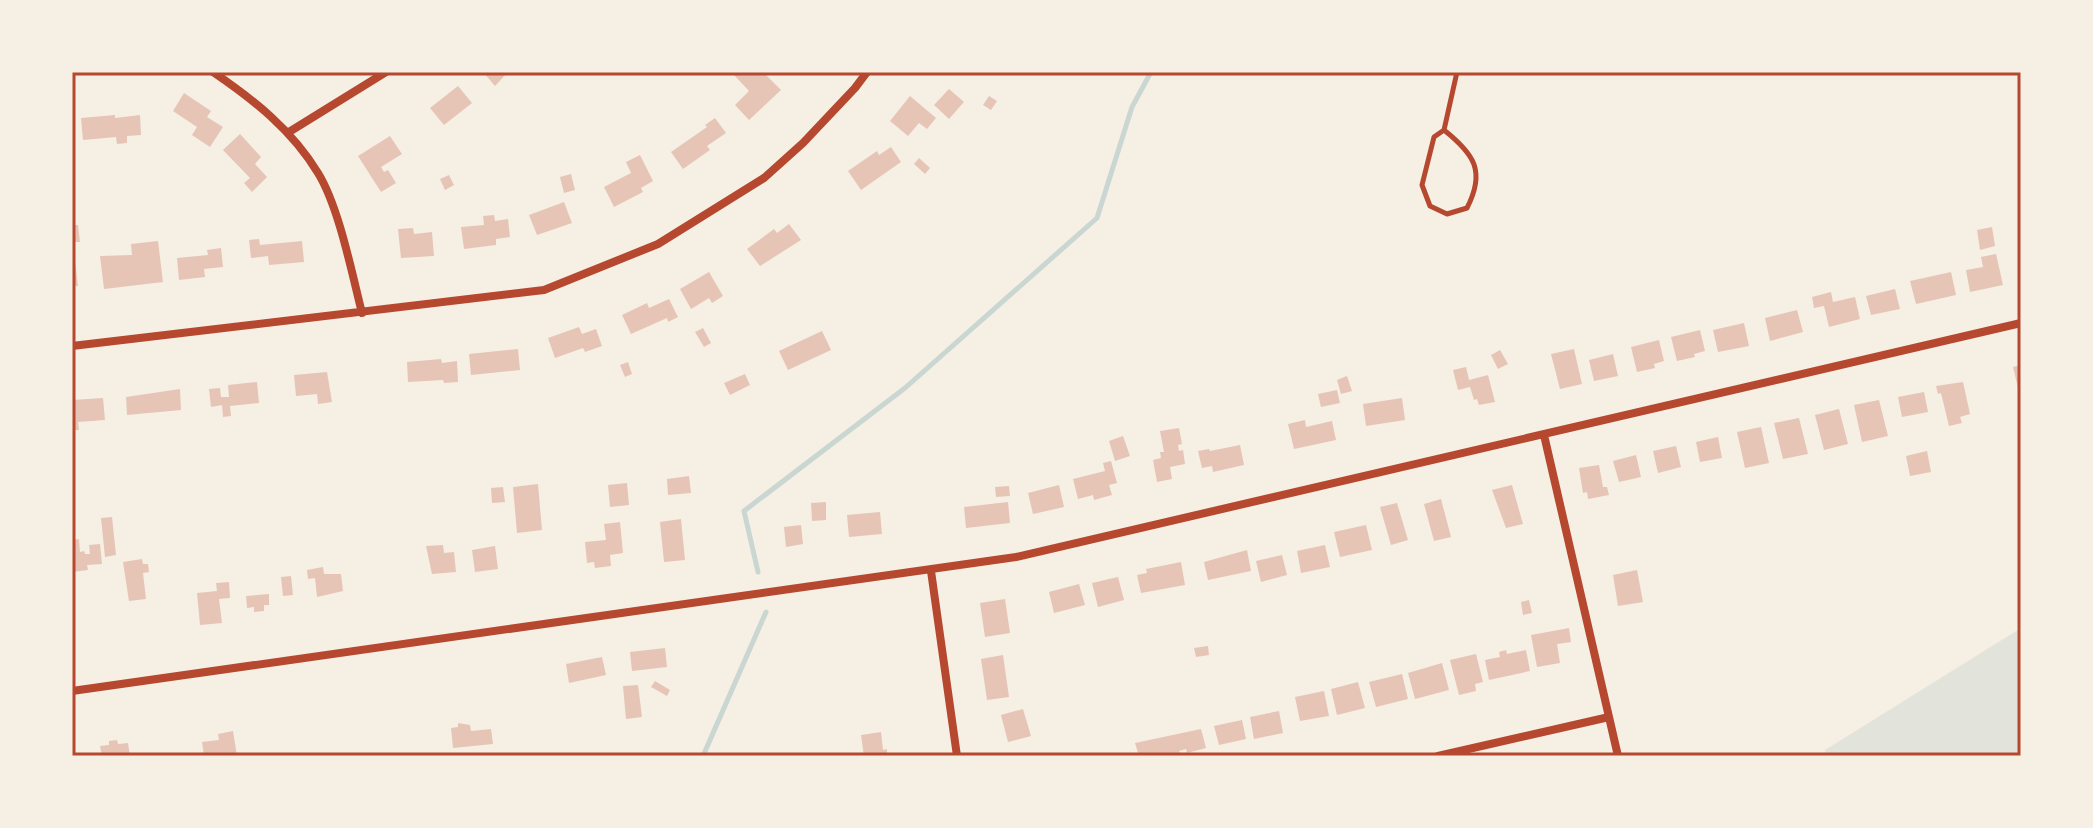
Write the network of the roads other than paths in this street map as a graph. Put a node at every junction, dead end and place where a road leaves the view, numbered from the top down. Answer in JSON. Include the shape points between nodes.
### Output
{"nodes":[{"id":1,"x":213,"y":72,"type":"edge"},
{"id":2,"x":386,"y":72,"type":"edge"},
{"id":3,"x":867,"y":72,"type":"edge"},
{"id":4,"x":1457,"y":72,"type":"edge"},
{"id":5,"x":1444,"y":130,"type":"junction"},
{"id":6,"x":289,"y":132,"type":"junction"},
{"id":7,"x":362,"y":313,"type":"junction"},
{"id":8,"x":2021,"y":323,"type":"edge"},
{"id":9,"x":72,"y":346,"type":"edge"},
{"id":10,"x":1544,"y":435,"type":"junction"},
{"id":11,"x":931,"y":571,"type":"junction"},
{"id":12,"x":72,"y":691,"type":"edge"},
{"id":13,"x":1609,"y":717,"type":"junction"},
{"id":14,"x":957,"y":756,"type":"edge"},
{"id":15,"x":1438,"y":756,"type":"edge"},
{"id":16,"x":1618,"y":756,"type":"edge"}],
"edges":[{"from":1,"to":6,"type":"street"},
{"from":2,"to":6,"type":"street"},
{"from":3,"to":7,"type":"street","via":[[764,178],[658,244],[544,290]]},
{"from":4,"to":5,"type":"lane"},
{"from":5,"to":5,"type":"lane","via":[[1473,159],[1478,186],[1467,208],[1447,214],[1430,206],[1422,185],[1434,137]]},
{"from":6,"to":7,"type":"street","via":[[320,175]]},
{"from":7,"to":9,"type":"street"},
{"from":8,"to":10,"type":"street"},
{"from":10,"to":11,"type":"street","via":[[1063,547]]},
{"from":10,"to":13,"type":"street"},
{"from":11,"to":12,"type":"street"},
{"from":11,"to":14,"type":"street"},
{"from":13,"to":15,"type":"street"},
{"from":13,"to":16,"type":"street"}]}
